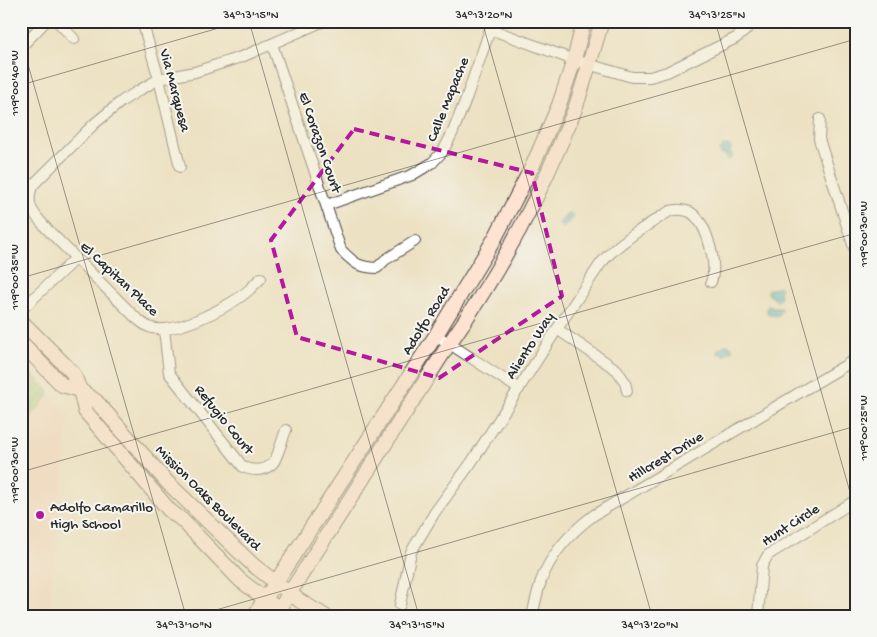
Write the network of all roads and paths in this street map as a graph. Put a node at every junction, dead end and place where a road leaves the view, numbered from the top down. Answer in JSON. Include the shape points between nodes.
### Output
{"nodes":[{"id":1,"x":46,"y":21,"type":"edge"},
{"id":2,"x":57,"y":21,"type":"edge"},
{"id":3,"x":142,"y":21,"type":"edge"},
{"id":4,"x":324,"y":21,"type":"edge"},
{"id":5,"x":584,"y":21,"type":"edge"},
{"id":6,"x":602,"y":21,"type":"edge"},
{"id":7,"x":752,"y":21,"type":"edge"},
{"id":8,"x":492,"y":25,"type":"edge"},
{"id":9,"x":74,"y":39,"type":"dead end"},
{"id":10,"x":272,"y":44,"type":"junction"},
{"id":11,"x":21,"y":47,"type":"edge"},
{"id":12,"x":574,"y":60,"type":"junction"},
{"id":13,"x":589,"y":64,"type":"junction"},
{"id":14,"x":159,"y":79,"type":"junction"},
{"id":15,"x":820,"y":119,"type":"dead end"},
{"id":16,"x":180,"y":167,"type":"dead end"},
{"id":17,"x":327,"y":205,"type":"junction"},
{"id":18,"x":415,"y":241,"type":"dead end"},
{"id":19,"x":856,"y":254,"type":"edge"},
{"id":20,"x":76,"y":258,"type":"junction"},
{"id":21,"x":261,"y":278,"type":"dead end"},
{"id":22,"x":711,"y":282,"type":"dead end"},
{"id":23,"x":21,"y":310,"type":"edge"},
{"id":24,"x":24,"y":325,"type":"edge"},
{"id":25,"x":164,"y":329,"type":"junction"},
{"id":26,"x":557,"y":329,"type":"junction"},
{"id":27,"x":436,"y":335,"type":"junction"},
{"id":28,"x":21,"y":343,"type":"edge"},
{"id":29,"x":449,"y":344,"type":"junction"},
{"id":30,"x":856,"y":359,"type":"edge"},
{"id":31,"x":519,"y":389,"type":"junction"},
{"id":32,"x":80,"y":390,"type":"junction"},
{"id":33,"x":627,"y":392,"type":"dead end"},
{"id":34,"x":286,"y":430,"type":"dead end"},
{"id":35,"x":856,"y":500,"type":"edge"},
{"id":36,"x":275,"y":582,"type":"junction"},
{"id":37,"x":290,"y":593,"type":"junction"},
{"id":38,"x":264,"y":599,"type":"junction"},
{"id":39,"x":400,"y":605,"type":"dead end"},
{"id":40,"x":280,"y":614,"type":"edge"},
{"id":41,"x":254,"y":616,"type":"edge"},
{"id":42,"x":325,"y":616,"type":"edge"},
{"id":43,"x":532,"y":616,"type":"edge"},
{"id":44,"x":758,"y":616,"type":"edge"}],
"edges":[{"from":1,"to":11,"type":"street"},
{"from":2,"to":9,"type":"street"},
{"from":3,"to":14,"type":"street","name":"Via Marquesa"},
{"from":4,"to":10,"type":"street"},
{"from":5,"to":12,"type":"main road","name":"Adolfo Road"},
{"from":6,"to":13,"type":"main road"},
{"from":7,"to":13,"type":"street","via":[[750,27],[736,38],[650,77],[632,77]]},
{"from":8,"to":12,"type":"street"},
{"from":8,"to":17,"type":"street","name":"Calle Mapache","via":[[452,134],[432,163],[412,175]]},
{"from":10,"to":14,"type":"street","via":[[196,72]]},
{"from":10,"to":17,"type":"street","name":"El Corazon Court"},
{"from":12,"to":13,"type":"street"},
{"from":12,"to":27,"type":"main road","name":"Adolfo Road","via":[[550,128],[519,194]]},
{"from":13,"to":29,"type":"main road","via":[[574,110],[530,211],[494,277]]},
{"from":14,"to":16,"type":"street","name":"Via Marquesa"},
{"from":14,"to":20,"type":"street","name":"El Capitan Place","via":[[122,101],[94,124],[32,186],[29,199],[35,215]]},
{"from":15,"to":19,"type":"street","via":[[819,140]]},
{"from":17,"to":18,"type":"street","name":"El Corazon Court","via":[[342,250],[362,267],[377,268]]},
{"from":20,"to":23,"type":"street"},
{"from":20,"to":25,"type":"street","name":"El Capitan Place","via":[[136,318],[152,328]]},
{"from":21,"to":25,"type":"street","name":"El Capitan Place","via":[[249,290],[193,322]]},
{"from":22,"to":26,"type":"street","name":"Aliento Way","via":[[713,262],[703,227],[691,213],[677,209],[670,211],[607,256]]},
{"from":24,"to":32,"type":"main road","name":"Mission Oaks Boulevard","via":[[73,373]]},
{"from":25,"to":34,"type":"street","name":"Refugio Court","via":[[169,373],[243,466],[252,470],[274,463]]},
{"from":26,"to":31,"type":"street","name":"Aliento Way"},
{"from":26,"to":33,"type":"street","via":[[617,370]]},
{"from":27,"to":29,"type":"street"},
{"from":27,"to":36,"type":"main road","name":"Adolfo Road"},
{"from":28,"to":32,"type":"main road","name":"Mission Oaks Boulevard","via":[[62,385]]},
{"from":29,"to":31,"type":"street"},
{"from":29,"to":37,"type":"main road"},
{"from":30,"to":43,"type":"street","name":"Hillcrest Drive","via":[[585,522],[552,558],[541,582]]},
{"from":31,"to":39,"type":"street","name":"Aliento Way","via":[[411,552]]},
{"from":32,"to":36,"type":"main road","name":"Mission Oaks Boulevard","via":[[96,401],[167,482],[253,566]]},
{"from":32,"to":38,"type":"main road","name":"Mission Oaks Boulevard","via":[[85,411],[169,510],[240,580]]},
{"from":35,"to":44,"type":"street","name":"Hunt Circle","via":[[768,555],[762,566]]},
{"from":36,"to":37,"type":"main road","name":"Mission Oaks Boulevard"},
{"from":36,"to":38,"type":"main road","name":"Adolfo Road"},
{"from":37,"to":40,"type":"main road"},
{"from":37,"to":42,"type":"main road","name":"Mission Oaks Boulevard"},
{"from":38,"to":40,"type":"main road","name":"Mission Oaks Boulevard"},
{"from":38,"to":41,"type":"main road","name":"Adolfo Road"}]}
